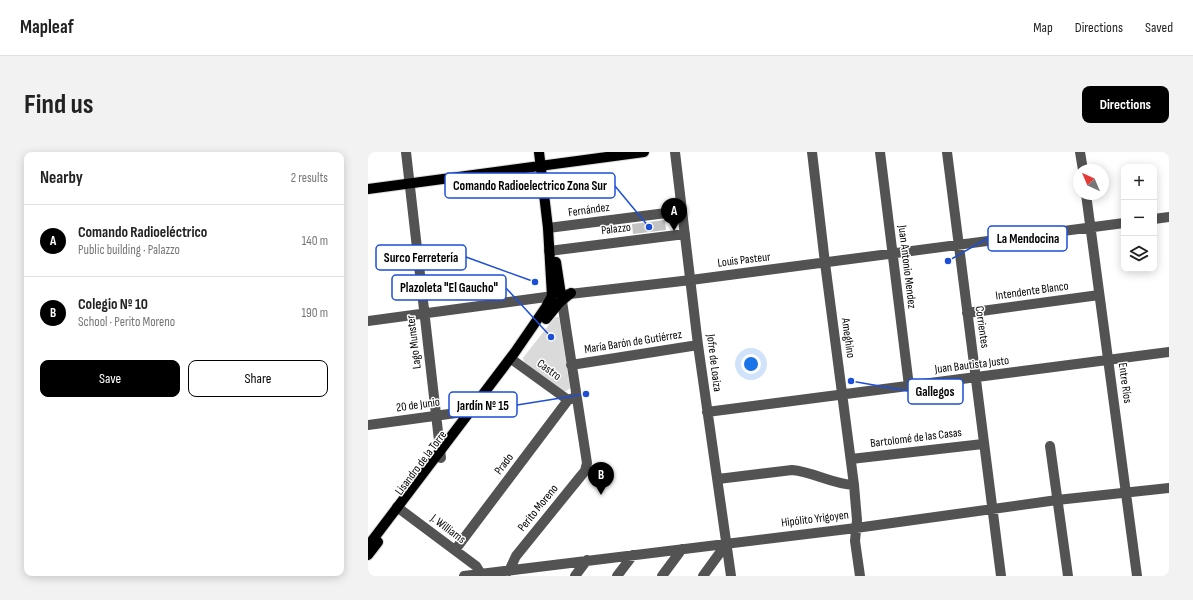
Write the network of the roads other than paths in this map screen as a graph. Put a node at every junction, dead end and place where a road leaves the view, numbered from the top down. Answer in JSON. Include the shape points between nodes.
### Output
{"nodes":[{"id":1,"x":406,"y":152,"type":"edge"},
{"id":2,"x":538,"y":152,"type":"edge"},
{"id":3,"x":644,"y":152,"type":"edge"},
{"id":4,"x":675,"y":152,"type":"edge"},
{"id":5,"x":812,"y":152,"type":"edge"},
{"id":6,"x":880,"y":152,"type":"edge"},
{"id":7,"x":947,"y":152,"type":"edge"},
{"id":8,"x":1080,"y":152,"type":"edge"},
{"id":9,"x":1082,"y":164,"type":"edge"},
{"id":10,"x":540,"y":165,"type":"junction"},
{"id":11,"x":410,"y":184,"type":"junction"},
{"id":12,"x":368,"y":189,"type":"edge"},
{"id":13,"x":1087,"y":200,"type":"edge"},
{"id":14,"x":682,"y":211,"type":"junction"},
{"id":15,"x":1169,"y":217,"type":"edge"},
{"id":16,"x":1157,"y":219,"type":"edge"},
{"id":17,"x":1121,"y":223,"type":"edge"},
{"id":18,"x":1090,"y":227,"type":"junction"},
{"id":19,"x":548,"y":228,"type":"junction"},
{"id":20,"x":685,"y":234,"type":"junction"},
{"id":21,"x":958,"y":244,"type":"junction"},
{"id":22,"x":550,"y":250,"type":"junction"},
{"id":23,"x":892,"y":253,"type":"junction"},
{"id":24,"x":825,"y":262,"type":"junction"},
{"id":25,"x":690,"y":280,"type":"junction"},
{"id":26,"x":1099,"y":295,"type":"junction"},
{"id":27,"x":558,"y":297,"type":"junction"},
{"id":28,"x":424,"y":313,"type":"junction"},
{"id":29,"x":967,"y":313,"type":"junction"},
{"id":30,"x":368,"y":321,"type":"edge"},
{"id":31,"x":698,"y":345,"type":"junction"},
{"id":32,"x":1169,"y":352,"type":"edge"},
{"id":33,"x":1109,"y":360,"type":"junction"},
{"id":34,"x":514,"y":361,"type":"junction"},
{"id":35,"x":571,"y":365,"type":"junction"},
{"id":36,"x":976,"y":377,"type":"junction"},
{"id":37,"x":909,"y":386,"type":"junction"},
{"id":38,"x":842,"y":395,"type":"junction"},
{"id":39,"x":572,"y":398,"type":"junction"},
{"id":40,"x":471,"y":411,"type":"junction"},
{"id":41,"x":707,"y":412,"type":"junction"},
{"id":42,"x":436,"y":416,"type":"junction"},
{"id":43,"x":368,"y":425,"type":"edge"},
{"id":44,"x":983,"y":444,"type":"junction"},
{"id":45,"x":1050,"y":446,"type":"dead end"},
{"id":46,"x":441,"y":455,"type":"junction"},
{"id":47,"x":851,"y":459,"type":"junction"},
{"id":48,"x":718,"y":479,"type":"junction"},
{"id":49,"x":854,"y":485,"type":"junction"},
{"id":50,"x":1169,"y":488,"type":"edge"},
{"id":51,"x":1127,"y":493,"type":"junction"},
{"id":52,"x":1057,"y":500,"type":"junction"},
{"id":53,"x":399,"y":509,"type":"junction"},
{"id":54,"x":992,"y":509,"type":"junction"},
{"id":55,"x":856,"y":528,"type":"junction"},
{"id":56,"x":727,"y":543,"type":"junction"},
{"id":57,"x":368,"y":546,"type":"edge"},
{"id":58,"x":682,"y":549,"type":"junction"},
{"id":59,"x":455,"y":550,"type":"junction"},
{"id":60,"x":368,"y":555,"type":"edge"},
{"id":61,"x":633,"y":555,"type":"junction"},
{"id":62,"x":587,"y":560,"type":"junction"},
{"id":63,"x":509,"y":570,"type":"junction"},
{"id":64,"x":533,"y":572,"type":"edge"},
{"id":65,"x":481,"y":575,"type":"edge"},
{"id":66,"x":464,"y":576,"type":"edge"},
{"id":67,"x":575,"y":576,"type":"edge"},
{"id":68,"x":617,"y":576,"type":"edge"},
{"id":69,"x":662,"y":576,"type":"edge"},
{"id":70,"x":703,"y":576,"type":"edge"},
{"id":71,"x":731,"y":576,"type":"edge"},
{"id":72,"x":860,"y":576,"type":"edge"},
{"id":73,"x":1000,"y":576,"type":"edge"},
{"id":74,"x":1068,"y":576,"type":"edge"},
{"id":75,"x":1137,"y":576,"type":"edge"}],
"edges":[{"from":1,"to":11,"type":"street","name":"Lago Munster"},
{"from":2,"to":10,"type":"main road"},
{"from":3,"to":10,"type":"main road"},
{"from":4,"to":14,"type":"street","name":"Jofre de Loaiza"},
{"from":5,"to":24,"type":"street","name":"Ameghino"},
{"from":6,"to":23,"type":"street","name":"Juan Antonio Mendez"},
{"from":7,"to":21,"type":"street","name":"Corrientes"},
{"from":8,"to":9,"type":"street"},
{"from":10,"to":11,"type":"main road"},
{"from":10,"to":19,"type":"main road"},
{"from":11,"to":12,"type":"main road"},
{"from":11,"to":28,"type":"street","name":"Lago Munster"},
{"from":13,"to":18,"type":"street","name":"Entre Ríos"},
{"from":14,"to":19,"type":"street","name":"Fernández"},
{"from":14,"to":20,"type":"street","name":"Jofre de Loaiza"},
{"from":15,"to":16,"type":"street"},
{"from":17,"to":18,"type":"street","name":"Louis Pasteur"},
{"from":18,"to":21,"type":"street","name":"Louis Pasteur"},
{"from":18,"to":26,"type":"street","name":"Entre Ríos"},
{"from":19,"to":22,"type":"main road"},
{"from":20,"to":22,"type":"street","name":"Palazzo"},
{"from":20,"to":25,"type":"street","name":"Jofre de Loaiza"},
{"from":21,"to":23,"type":"street","name":"Louis Pasteur"},
{"from":21,"to":29,"type":"street","name":"Corrientes"},
{"from":22,"to":27,"type":"main road"},
{"from":23,"to":24,"type":"street","name":"Louis Pasteur"},
{"from":23,"to":37,"type":"street","name":"Juan Antonio Mendez"},
{"from":24,"to":25,"type":"street","name":"Louis Pasteur"},
{"from":24,"to":38,"type":"street","name":"Ameghino"},
{"from":25,"to":27,"type":"street","name":"Louis Pasteur"},
{"from":25,"to":31,"type":"street","name":"Jofre de Loaiza"},
{"from":26,"to":29,"type":"street","name":"Intendente Blanco"},
{"from":26,"to":33,"type":"street","name":"Entre Ríos"},
{"from":27,"to":28,"type":"street","name":"Louis Pasteur"},
{"from":27,"to":34,"type":"main road","name":"Lisandro de la Torre","via":[[551,312]]},
{"from":27,"to":35,"type":"street"},
{"from":27,"to":40,"type":"main road","name":"Lisandro de la Torre","via":[[546,308]]},
{"from":28,"to":30,"type":"street","name":"Louis Pasteur"},
{"from":28,"to":42,"type":"street","name":"Lago Munster"},
{"from":29,"to":36,"type":"street","name":"Corrientes"},
{"from":31,"to":35,"type":"street","name":"María Barón de Gutiérrez"},
{"from":31,"to":41,"type":"street","name":"Jofre de Loaiza"},
{"from":32,"to":33,"type":"street","name":"Juan Bautista Justo"},
{"from":33,"to":36,"type":"street","name":"Juan Bautista Justo"},
{"from":33,"to":51,"type":"street","name":"Entre Ríos"},
{"from":34,"to":39,"type":"street","name":"Castro"},
{"from":34,"to":46,"type":"main road","name":"Lisandro de la Torre"},
{"from":35,"to":39,"type":"street"},
{"from":36,"to":37,"type":"street","name":"Juan Bautista Justo"},
{"from":36,"to":44,"type":"street","name":"Corrientes"},
{"from":37,"to":38,"type":"street","name":"Juan Bautista Justo"},
{"from":38,"to":41,"type":"street","name":"Juan Bautista Justo"},
{"from":38,"to":47,"type":"street","name":"Ameghino"},
{"from":39,"to":59,"type":"street","name":"Prado"},
{"from":39,"to":63,"type":"street","name":"Perito Moreno","via":[[587,463],[585,471],[516,556]]},
{"from":40,"to":42,"type":"street","name":"20 de Junio"},
{"from":40,"to":46,"type":"main road","name":"Lisandro de la Torre"},
{"from":41,"to":48,"type":"street","name":"Jofre de Loaiza"},
{"from":42,"to":43,"type":"street","name":"20 de Junio"},
{"from":42,"to":46,"type":"street","name":"Lago Munster"},
{"from":44,"to":47,"type":"street","name":"Bartolomé de las Casas"},
{"from":44,"to":54,"type":"street","name":"Corrientes"},
{"from":45,"to":52,"type":"street"},
{"from":46,"to":53,"type":"main road","name":"Lisandro de la Torre"},
{"from":47,"to":49,"type":"street","name":"Ameghino"},
{"from":48,"to":49,"type":"street","via":[[792,470],[802,471],[837,484]]},
{"from":48,"to":56,"type":"street","name":"Jofre de Loaiza"},
{"from":49,"to":55,"type":"street","name":"Ameghino"},
{"from":50,"to":51,"type":"street","name":"Hipólito Yrigoyen"},
{"from":51,"to":52,"type":"street","name":"Hipólito Yrigoyen"},
{"from":51,"to":75,"type":"street","name":"Entre Ríos"},
{"from":52,"to":54,"type":"street","name":"Hipólito Yrigoyen"},
{"from":52,"to":74,"type":"street"},
{"from":53,"to":57,"type":"main road","name":"Lisandro de la Torre"},
{"from":53,"to":59,"type":"street","name":"J. Williams"},
{"from":53,"to":60,"type":"main road","name":"Lisandro de la Torre"},
{"from":54,"to":55,"type":"street","name":"Hipólito Yrigoyen"},
{"from":54,"to":73,"type":"street","name":"Corrientes"},
{"from":55,"to":56,"type":"street","name":"Hipólito Yrigoyen"},
{"from":55,"to":72,"type":"street","name":"Ameghino","via":[[855,541]]},
{"from":56,"to":58,"type":"street","name":"Hipólito Yrigoyen"},
{"from":56,"to":70,"type":"street"},
{"from":56,"to":71,"type":"street","name":"Jofre de Loaiza"},
{"from":58,"to":61,"type":"street","name":"Hipólito Yrigoyen"},
{"from":58,"to":69,"type":"street"},
{"from":59,"to":65,"type":"street","name":"J. Williams","via":[[476,566]]},
{"from":61,"to":62,"type":"street","name":"Hipólito Yrigoyen"},
{"from":61,"to":68,"type":"street"},
{"from":62,"to":64,"type":"street","name":"Hipólito Yrigoyen"},
{"from":62,"to":67,"type":"street"},
{"from":63,"to":64,"type":"street","name":"Hipólito Yrigoyen"},
{"from":63,"to":65,"type":"street","name":"Hipólito Yrigoyen"},
{"from":65,"to":66,"type":"street","name":"Hipólito Yrigoyen"}]}
